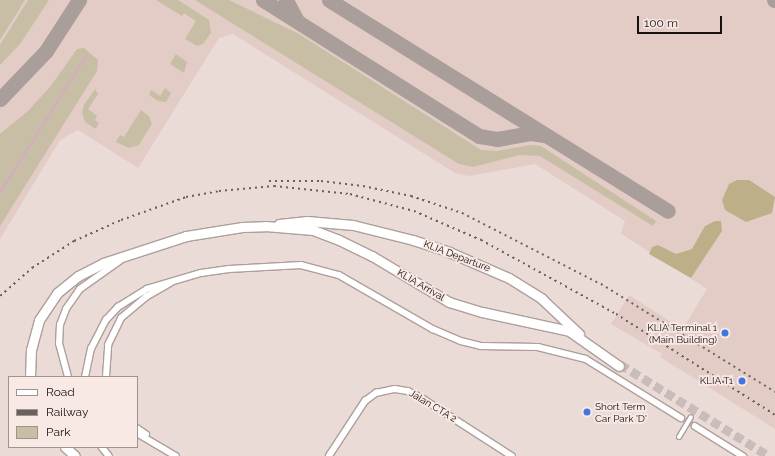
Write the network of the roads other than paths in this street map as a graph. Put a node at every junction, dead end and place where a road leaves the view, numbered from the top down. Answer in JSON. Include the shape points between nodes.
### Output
{"nodes":[{"id":1,"x":265,"y":226,"type":"junction"},
{"id":2,"x":135,"y":252,"type":"junction"},
{"id":3,"x":173,"y":280,"type":"junction"},
{"id":4,"x":620,"y":365,"type":"joint"},
{"id":5,"x":30,"y":376,"type":"edge"},
{"id":6,"x":68,"y":376,"type":"edge"},
{"id":7,"x":85,"y":376,"type":"edge"},
{"id":8,"x":106,"y":376,"type":"edge"},
{"id":9,"x":691,"y":417,"type":"dead end"},
{"id":10,"x":681,"y":418,"type":"tunnel mouth"},
{"id":11,"x":695,"y":426,"type":"tunnel mouth"},
{"id":12,"x":138,"y":429,"type":"edge"},
{"id":13,"x":138,"y":434,"type":"edge"},
{"id":14,"x":679,"y":437,"type":"dead end"},
{"id":15,"x":66,"y":448,"type":"edge"},
{"id":16,"x":103,"y":448,"type":"edge"},
{"id":17,"x":167,"y":450,"type":"junction"},
{"id":18,"x":75,"y":456,"type":"edge"},
{"id":19,"x":109,"y":456,"type":"edge"},
{"id":20,"x":176,"y":456,"type":"edge"},
{"id":21,"x":329,"y":456,"type":"edge"},
{"id":22,"x":512,"y":456,"type":"edge"},
{"id":23,"x":743,"y":456,"type":"edge"}],
"edges":[{"from":1,"to":2,"type":"main road","via":[[186,236]]},
{"from":1,"to":4,"type":"main road","name":"KLIA Arrival","via":[[313,230],[339,240],[372,256],[449,302],[569,331]]},
{"from":1,"to":4,"type":"main road","name":"KLIA Departure","via":[[307,221],[376,230],[449,252],[509,278],[553,307],[580,335]]},
{"from":2,"to":5,"type":"main road","via":[[92,268],[57,293],[35,330]]},
{"from":2,"to":6,"type":"street","via":[[91,280],[74,296],[62,318],[59,344]]},
{"from":3,"to":7,"type":"street","via":[[135,295],[111,314],[95,339]]},
{"from":3,"to":8,"type":"street","via":[[146,297],[121,318],[108,345]]},
{"from":3,"to":10,"type":"street","via":[[269,264],[319,268],[356,284],[426,326],[461,341],[481,346],[544,348],[586,359]]},
{"from":9,"to":14,"type":"street","bridge":true},
{"from":11,"to":23,"type":"street"},
{"from":12,"to":17,"type":"street"},
{"from":13,"to":17,"type":"street"},
{"from":15,"to":18,"type":"main road"},
{"from":16,"to":19,"type":"street"},
{"from":17,"to":20,"type":"street"},
{"from":21,"to":22,"type":"street","name":"Jalan CTA 2","via":[[365,401],[382,391],[395,389],[408,391],[422,398]]}]}
